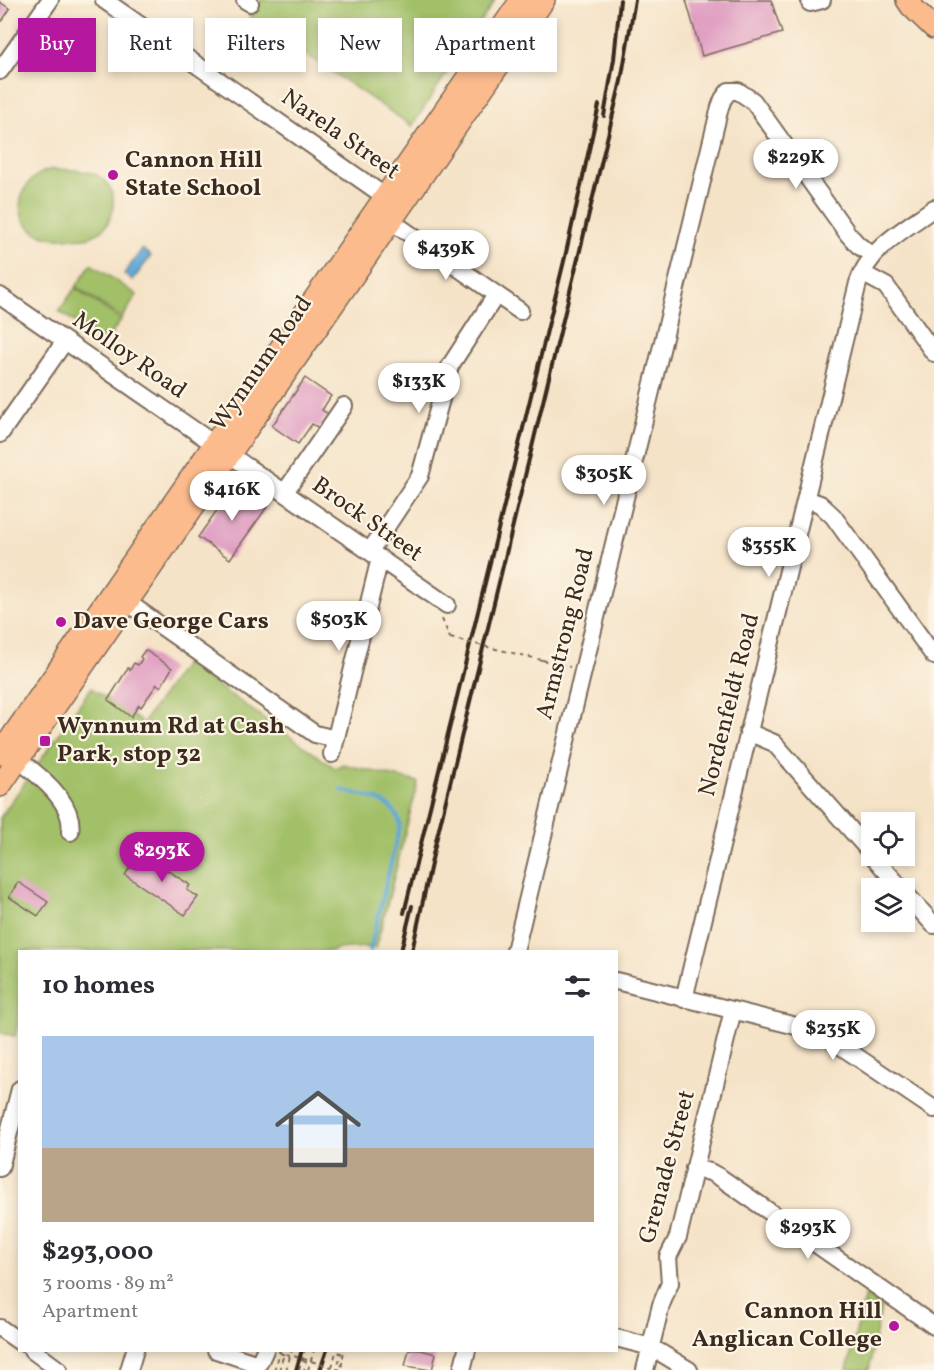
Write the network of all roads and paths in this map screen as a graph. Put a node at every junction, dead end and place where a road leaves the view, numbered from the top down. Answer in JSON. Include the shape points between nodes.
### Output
{"nodes":[{"id":1,"x":50,"y":0,"type":"edge"},
{"id":2,"x":104,"y":0,"type":"edge"},
{"id":3,"x":521,"y":0,"type":"edge"},
{"id":4,"x":544,"y":0,"type":"edge"},
{"id":5,"x":908,"y":0,"type":"edge"},
{"id":6,"x":922,"y":0,"type":"edge"},
{"id":7,"x":934,"y":28,"type":"edge"},
{"id":8,"x":0,"y":71,"type":"edge"},
{"id":9,"x":388,"y":208,"type":"junction"},
{"id":10,"x":934,"y":208,"type":"edge"},
{"id":11,"x":872,"y":255,"type":"junction"},
{"id":12,"x":862,"y":273,"type":"junction"},
{"id":13,"x":496,"y":295,"type":"junction"},
{"id":14,"x":0,"y":296,"type":"edge"},
{"id":15,"x":520,"y":311,"type":"dead end"},
{"id":16,"x":65,"y":341,"type":"junction"},
{"id":17,"x":934,"y":353,"type":"edge"},
{"id":18,"x":344,"y":406,"type":"dead end"},
{"id":19,"x":0,"y":434,"type":"edge"},
{"id":20,"x":222,"y":449,"type":"junction"},
{"id":21,"x":285,"y":492,"type":"junction"},
{"id":22,"x":806,"y":499,"type":"junction"},
{"id":23,"x":375,"y":554,"type":"junction"},
{"id":24,"x":127,"y":602,"type":"junction"},
{"id":25,"x":447,"y":605,"type":"joint"},
{"id":26,"x":934,"y":656,"type":"edge"},
{"id":27,"x":582,"y":670,"type":"junction"},
{"id":28,"x":748,"y":732,"type":"junction"},
{"id":29,"x":5,"y":753,"type":"edge"},
{"id":30,"x":0,"y":786,"type":"edge"},
{"id":31,"x":70,"y":832,"type":"dead end"},
{"id":32,"x":861,"y":842,"type":"edge"},
{"id":33,"x":882,"y":866,"type":"edge"},
{"id":34,"x":892,"y":878,"type":"edge"},
{"id":35,"x":915,"y":904,"type":"edge"},
{"id":36,"x":934,"y":925,"type":"edge"},
{"id":37,"x":514,"y":950,"type":"edge"},
{"id":38,"x":618,"y":982,"type":"edge"},
{"id":39,"x":684,"y":999,"type":"junction"},
{"id":40,"x":733,"y":1010,"type":"junction"},
{"id":41,"x":18,"y":1097,"type":"edge"},
{"id":42,"x":934,"y":1109,"type":"edge"},
{"id":43,"x":0,"y":1168,"type":"edge"},
{"id":44,"x":694,"y":1168,"type":"junction"},
{"id":45,"x":934,"y":1326,"type":"edge"},
{"id":46,"x":0,"y":1329,"type":"edge"},
{"id":47,"x":618,"y":1339,"type":"edge"},
{"id":48,"x":18,"y":1341,"type":"edge"},
{"id":49,"x":651,"y":1347,"type":"junction"},
{"id":50,"x":35,"y":1352,"type":"edge"},
{"id":51,"x":134,"y":1352,"type":"edge"},
{"id":52,"x":222,"y":1352,"type":"edge"},
{"id":53,"x":274,"y":1352,"type":"edge"},
{"id":54,"x":275,"y":1352,"type":"edge"},
{"id":55,"x":278,"y":1352,"type":"edge"},
{"id":56,"x":279,"y":1352,"type":"edge"},
{"id":57,"x":291,"y":1352,"type":"edge"},
{"id":58,"x":304,"y":1352,"type":"edge"},
{"id":59,"x":313,"y":1352,"type":"edge"},
{"id":60,"x":344,"y":1352,"type":"edge"},
{"id":61,"x":466,"y":1352,"type":"edge"},
{"id":62,"x":284,"y":1354,"type":"junction"},
{"id":63,"x":290,"y":1357,"type":"junction"},
{"id":64,"x":302,"y":1361,"type":"junction"},
{"id":65,"x":308,"y":1362,"type":"junction"},
{"id":66,"x":332,"y":1369,"type":"edge"},
{"id":67,"x":337,"y":1369,"type":"edge"},
{"id":68,"x":59,"y":1370,"type":"edge"},
{"id":69,"x":129,"y":1370,"type":"edge"},
{"id":70,"x":274,"y":1370,"type":"edge"},
{"id":71,"x":279,"y":1370,"type":"edge"},
{"id":72,"x":286,"y":1370,"type":"edge"},
{"id":73,"x":299,"y":1370,"type":"edge"},
{"id":74,"x":306,"y":1370,"type":"edge"},
{"id":75,"x":462,"y":1370,"type":"edge"},
{"id":76,"x":645,"y":1370,"type":"edge"},
{"id":77,"x":689,"y":1370,"type":"edge"}],
"edges":[{"from":1,"to":8,"type":"street"},
{"from":2,"to":9,"type":"street","name":"Narela Street"},
{"from":3,"to":9,"type":"main road","name":"Wynnum Road"},
{"from":4,"to":9,"type":"main road","name":"Wynnum Road"},
{"from":5,"to":7,"type":"main road"},
{"from":6,"to":7,"type":"main road"},
{"from":9,"to":13,"type":"street","name":"Narela Street"},
{"from":9,"to":20,"type":"main road","name":"Wynnum Road"},
{"from":10,"to":11,"type":"street","name":"Nordenfeldt Road"},
{"from":11,"to":12,"type":"street","name":"Nordenfeldt Road"},
{"from":11,"to":27,"type":"street","name":"Armstrong Road","via":[[848,234],[753,101],[742,92],[731,90],[725,94]]},
{"from":12,"to":17,"type":"street","via":[[886,286]]},
{"from":12,"to":22,"type":"street","name":"Nordenfeldt Road"},
{"from":13,"to":15,"type":"street","name":"Narela Street"},
{"from":13,"to":23,"type":"street","via":[[450,366],[420,476]]},
{"from":14,"to":16,"type":"street","name":"Molloy Road"},
{"from":16,"to":19,"type":"street"},
{"from":16,"to":20,"type":"street","name":"Molloy Road"},
{"from":18,"to":21,"type":"street"},
{"from":20,"to":21,"type":"street","name":"Brock Street"},
{"from":20,"to":24,"type":"main road","name":"Wynnum Road"},
{"from":20,"to":29,"type":"main road","name":"Wynnum Road"},
{"from":21,"to":23,"type":"street","name":"Brock Street"},
{"from":22,"to":26,"type":"street","via":[[820,504],[833,516]]},
{"from":22,"to":28,"type":"street","name":"Nordenfeldt Road"},
{"from":23,"to":24,"type":"street","via":[[334,747]]},
{"from":23,"to":25,"type":"street","name":"Brock Street"},
{"from":24,"to":29,"type":"main road","name":"Wynnum Road"},
{"from":25,"to":27,"type":"path","bridge":true,"via":[[442,621],[450,638]]},
{"from":27,"to":37,"type":"street","name":"Armstrong Road"},
{"from":28,"to":32,"type":"street","via":[[774,743]]},
{"from":28,"to":39,"type":"street","name":"Nordenfeldt Road"},
{"from":29,"to":30,"type":"main road","name":"Wynnum Road"},
{"from":29,"to":31,"type":"street","via":[[43,778],[68,812]]},
{"from":33,"to":34,"type":"street"},
{"from":35,"to":36,"type":"street"},
{"from":38,"to":39,"type":"street"},
{"from":39,"to":40,"type":"street"},
{"from":40,"to":42,"type":"street","via":[[820,1032]]},
{"from":40,"to":44,"type":"street","name":"Grenade Street"},
{"from":41,"to":43,"type":"street"},
{"from":44,"to":45,"type":"street","via":[[721,1178]]},
{"from":44,"to":49,"type":"street","name":"Grenade Street","via":[[678,1237],[668,1257],[670,1283]]},
{"from":46,"to":48,"type":"street"},
{"from":47,"to":49,"type":"street"},
{"from":49,"to":76,"type":"street","name":"Grenade Street"},
{"from":49,"to":77,"type":"street"},
{"from":50,"to":68,"type":"street"},
{"from":51,"to":69,"type":"street"},
{"from":52,"to":53,"type":"street","via":[[255,1363]]},
{"from":54,"to":70,"type":"path","bridge":true},
{"from":55,"to":63,"type":"path"},
{"from":56,"to":62,"type":"path","bridge":true},
{"from":57,"to":63,"type":"path"},
{"from":58,"to":64,"type":"path"},
{"from":59,"to":65,"type":"path","bridge":true},
{"from":60,"to":67,"type":"path","via":[[341,1370]]},
{"from":61,"to":75,"type":"street"},
{"from":62,"to":65,"type":"path","bridge":true},
{"from":62,"to":71,"type":"path","bridge":true},
{"from":63,"to":72,"type":"path"},
{"from":64,"to":65,"type":"path"},
{"from":64,"to":73,"type":"path"},
{"from":65,"to":66,"type":"path","bridge":true},
{"from":65,"to":74,"type":"path"},
{"from":66,"to":67,"type":"path","via":[[336,1352],[341,1353]]}]}
